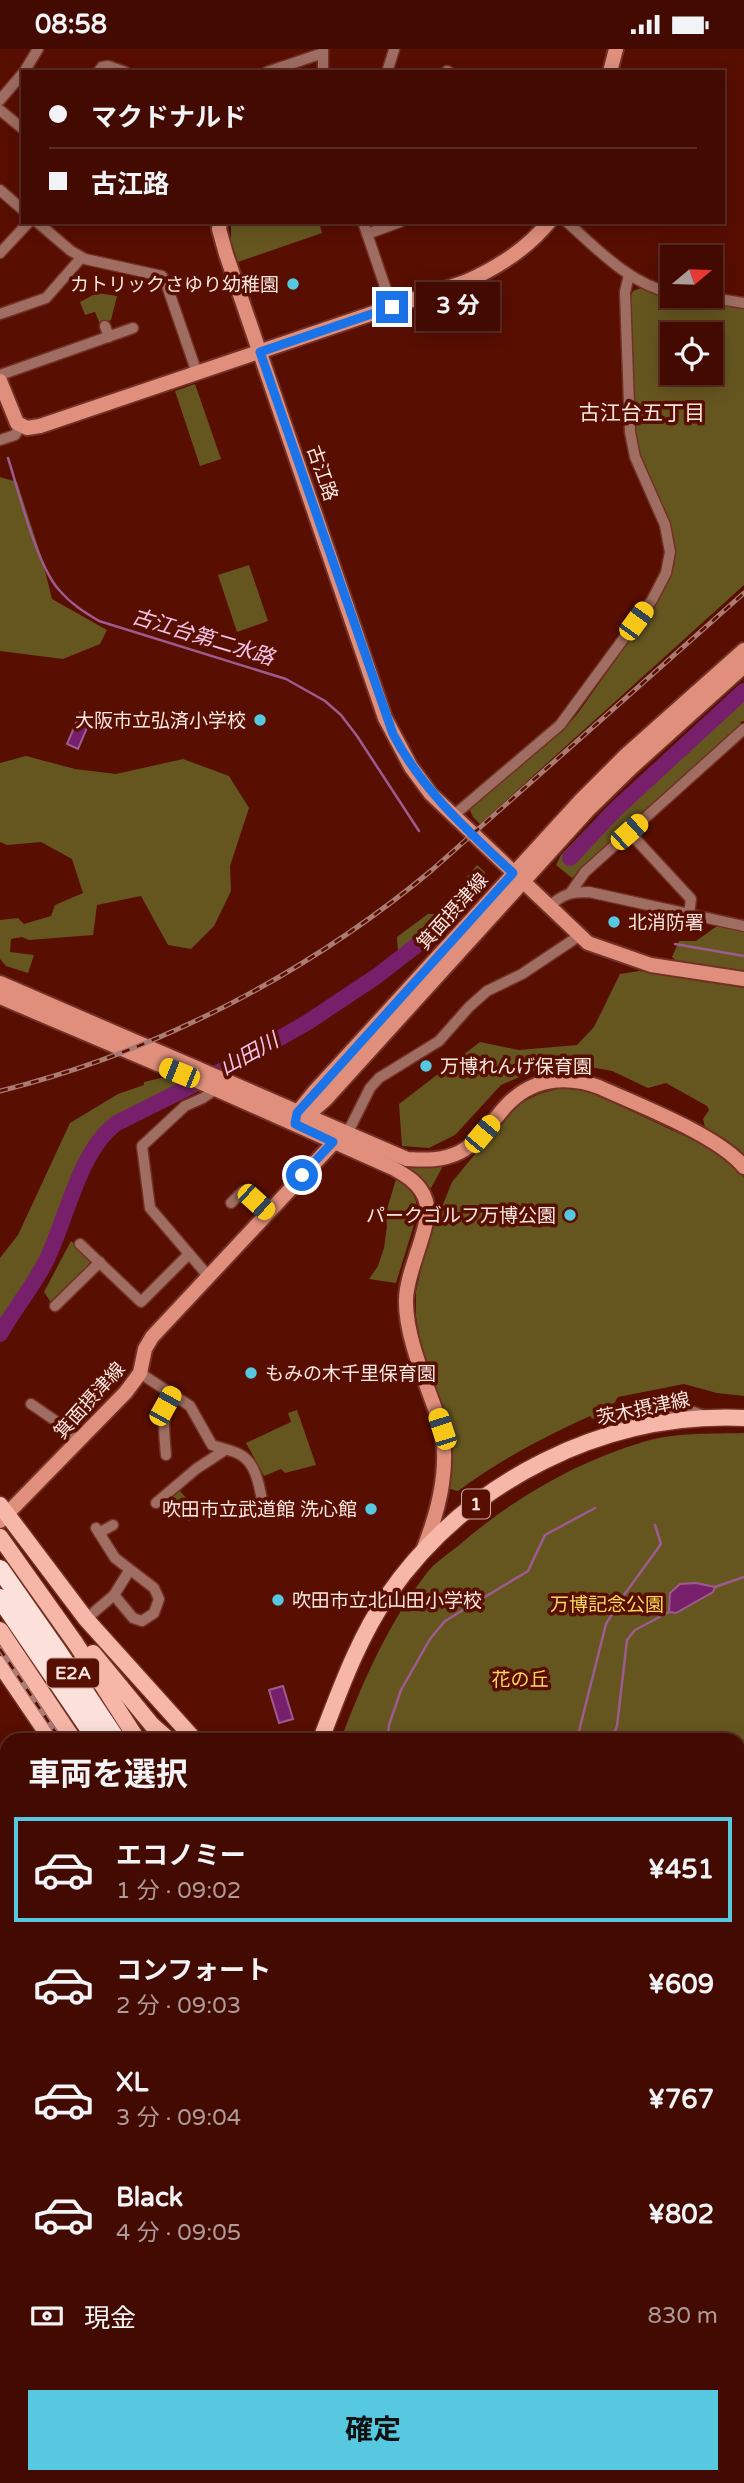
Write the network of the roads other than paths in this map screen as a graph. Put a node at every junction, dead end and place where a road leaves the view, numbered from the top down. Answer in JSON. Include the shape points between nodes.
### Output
{"nodes":[{"id":1,"x":38,"y":49,"type":"edge"},
{"id":2,"x":616,"y":49,"type":"edge"},
{"id":3,"x":394,"y":50,"type":"edge"},
{"id":4,"x":323,"y":51,"type":"edge"},
{"id":5,"x":24,"y":70,"type":"edge"},
{"id":6,"x":99,"y":70,"type":"edge"},
{"id":7,"x":119,"y":70,"type":"edge"},
{"id":8,"x":272,"y":70,"type":"edge"},
{"id":9,"x":323,"y":70,"type":"edge"},
{"id":10,"x":388,"y":70,"type":"edge"},
{"id":11,"x":611,"y":70,"type":"edge"},
{"id":12,"x":21,"y":74,"type":"edge"},
{"id":13,"x":0,"y":100,"type":"edge"},
{"id":14,"x":0,"y":110,"type":"edge"},
{"id":15,"x":21,"y":127,"type":"edge"},
{"id":16,"x":0,"y":190,"type":"edge"},
{"id":17,"x":21,"y":208,"type":"edge"},
{"id":18,"x":27,"y":224,"type":"edge"},
{"id":19,"x":39,"y":224,"type":"edge"},
{"id":20,"x":220,"y":224,"type":"edge"},
{"id":21,"x":364,"y":224,"type":"edge"},
{"id":22,"x":394,"y":224,"type":"edge"},
{"id":23,"x":547,"y":224,"type":"edge"},
{"id":24,"x":569,"y":224,"type":"edge"},
{"id":25,"x":367,"y":234,"type":"junction"},
{"id":26,"x":0,"y":253,"type":"edge"},
{"id":27,"x":81,"y":258,"type":"junction"},
{"id":28,"x":629,"y":275,"type":"junction"},
{"id":29,"x":660,"y":290,"type":"edge"},
{"id":30,"x":723,"y":300,"type":"edge"},
{"id":31,"x":744,"y":303,"type":"edge"},
{"id":32,"x":392,"y":307,"type":"junction"},
{"id":33,"x":0,"y":314,"type":"edge"},
{"id":34,"x":105,"y":326,"type":"dead end"},
{"id":35,"x":133,"y":328,"type":"dead end"},
{"id":36,"x":108,"y":337,"type":"junction"},
{"id":37,"x":260,"y":352,"type":"junction"},
{"id":38,"x":197,"y":373,"type":"junction"},
{"id":39,"x":0,"y":375,"type":"edge"},
{"id":40,"x":0,"y":381,"type":"edge"},
{"id":41,"x":20,"y":426,"type":"junction"},
{"id":42,"x":0,"y":440,"type":"edge"},
{"id":43,"x":744,"y":650,"type":"edge"},
{"id":44,"x":744,"y":666,"type":"edge"},
{"id":45,"x":744,"y":729,"type":"edge"},
{"id":46,"x":453,"y":816,"type":"junction"},
{"id":47,"x":629,"y":832,"type":"junction"},
{"id":48,"x":517,"y":877,"type":"junction"},
{"id":49,"x":571,"y":892,"type":"junction"},
{"id":50,"x":549,"y":907,"type":"junction"},
{"id":51,"x":689,"y":914,"type":"junction"},
{"id":52,"x":744,"y":926,"type":"edge"},
{"id":53,"x":579,"y":936,"type":"junction"},
{"id":54,"x":744,"y":979,"type":"edge"},
{"id":55,"x":0,"y":983,"type":"edge"},
{"id":56,"x":0,"y":997,"type":"edge"},
{"id":57,"x":200,"y":1075,"type":"junction"},
{"id":58,"x":219,"y":1084,"type":"junction"},
{"id":59,"x":300,"y":1118,"type":"junction"},
{"id":60,"x":338,"y":1137,"type":"junction"},
{"id":61,"x":744,"y":1167,"type":"edge"},
{"id":62,"x":231,"y":1203,"type":"dead end"},
{"id":63,"x":268,"y":1213,"type":"junction"},
{"id":64,"x":80,"y":1244,"type":"dead end"},
{"id":65,"x":189,"y":1254,"type":"junction"},
{"id":66,"x":100,"y":1262,"type":"junction"},
{"id":67,"x":209,"y":1277,"type":"junction"},
{"id":68,"x":55,"y":1306,"type":"dead end"},
{"id":69,"x":140,"y":1373,"type":"junction"},
{"id":70,"x":172,"y":1393,"type":"junction"},
{"id":71,"x":31,"y":1404,"type":"dead end"},
{"id":72,"x":744,"y":1418,"type":"edge"},
{"id":73,"x":78,"y":1441,"type":"junction"},
{"id":74,"x":225,"y":1450,"type":"junction"},
{"id":75,"x":166,"y":1455,"type":"dead end"},
{"id":76,"x":156,"y":1503,"type":"dead end"},
{"id":77,"x":264,"y":1510,"type":"dead end"},
{"id":78,"x":2,"y":1514,"type":"edge"},
{"id":79,"x":113,"y":1525,"type":"dead end"},
{"id":80,"x":0,"y":1538,"type":"edge"},
{"id":81,"x":422,"y":1554,"type":"junction"},
{"id":82,"x":0,"y":1569,"type":"edge"},
{"id":83,"x":129,"y":1571,"type":"junction"},
{"id":84,"x":114,"y":1595,"type":"junction"},
{"id":85,"x":0,"y":1598,"type":"edge"},
{"id":86,"x":55,"y":1614,"type":"junction"},
{"id":87,"x":23,"y":1615,"type":"junction"},
{"id":88,"x":86,"y":1619,"type":"junction"},
{"id":89,"x":2,"y":1633,"type":"edge"},
{"id":90,"x":0,"y":1664,"type":"edge"},
{"id":91,"x":25,"y":1666,"type":"junction"},
{"id":92,"x":330,"y":1715,"type":"junction"},
{"id":93,"x":47,"y":1733,"type":"edge"},
{"id":94,"x":61,"y":1733,"type":"edge"},
{"id":95,"x":69,"y":1733,"type":"edge"},
{"id":96,"x":92,"y":1733,"type":"edge"},
{"id":97,"x":112,"y":1733,"type":"edge"},
{"id":98,"x":133,"y":1733,"type":"edge"},
{"id":99,"x":161,"y":1733,"type":"edge"},
{"id":100,"x":189,"y":1733,"type":"edge"},
{"id":101,"x":314,"y":1733,"type":"edge"},
{"id":102,"x":323,"y":1733,"type":"edge"}],
"edges":[{"from":1,"to":5,"type":"street"},
{"from":2,"to":11,"type":"main road"},
{"from":3,"to":10,"type":"street"},
{"from":4,"to":8,"type":"street"},
{"from":4,"to":9,"type":"street"},
{"from":6,"to":7,"type":"street","via":[[108,66]]},
{"from":12,"to":13,"type":"street"},
{"from":14,"to":15,"type":"street"},
{"from":16,"to":17,"type":"street"},
{"from":18,"to":26,"type":"street"},
{"from":19,"to":27,"type":"street"},
{"from":20,"to":37,"type":"main road","name":"古江路"},
{"from":21,"to":25,"type":"street"},
{"from":22,"to":25,"type":"street"},
{"from":23,"to":32,"type":"main road","via":[[525,247],[486,272]]},
{"from":24,"to":28,"type":"street"},
{"from":25,"to":32,"type":"street"},
{"from":27,"to":33,"type":"street","via":[[46,298]]},
{"from":27,"to":38,"type":"street","via":[[164,278]]},
{"from":28,"to":29,"type":"street"},
{"from":28,"to":46,"type":"street","via":[[625,292],[630,432],[635,457],[665,525],[670,552],[666,573],[652,600],[560,725]]},
{"from":30,"to":31,"type":"street"},
{"from":32,"to":37,"type":"main road"},
{"from":34,"to":36,"type":"street"},
{"from":35,"to":36,"type":"street"},
{"from":36,"to":39,"type":"street"},
{"from":37,"to":38,"type":"main road"},
{"from":37,"to":46,"type":"main road","name":"古江路","via":[[386,718],[411,767]]},
{"from":38,"to":41,"type":"main road","via":[[40,426]]},
{"from":40,"to":41,"type":"main road"},
{"from":41,"to":42,"type":"street","via":[[15,435]]},
{"from":43,"to":48,"type":"main road","name":"箕面摂津線","via":[[626,755]]},
{"from":44,"to":48,"type":"main road","name":"箕面摂津線"},
{"from":45,"to":47,"type":"street"},
{"from":46,"to":48,"type":"main road","name":"古江路"},
{"from":47,"to":49,"type":"street","via":[[585,872]]},
{"from":47,"to":51,"type":"street","via":[[691,899]]},
{"from":48,"to":50,"type":"main road","name":"古江路"},
{"from":48,"to":59,"type":"main road","name":"箕面摂津線"},
{"from":49,"to":50,"type":"street"},
{"from":49,"to":51,"type":"street"},
{"from":50,"to":53,"type":"main road","name":"古江路"},
{"from":51,"to":52,"type":"street"},
{"from":53,"to":54,"type":"main road","name":"古江路","via":[[632,960]]},
{"from":53,"to":60,"type":"street","via":[[522,974],[486,991],[439,1041],[379,1077],[351,1126]]},
{"from":55,"to":57,"type":"main road"},
{"from":56,"to":57,"type":"main road"},
{"from":57,"to":58,"type":"main road"},
{"from":58,"to":59,"type":"main road"},
{"from":58,"to":65,"type":"street","via":[[185,1106],[142,1146],[150,1208]]},
{"from":59,"to":60,"type":"main road"},
{"from":60,"to":61,"type":"main road","via":[[407,1159],[442,1158],[472,1144],[518,1094],[542,1082],[569,1079],[599,1087],[697,1133]]},
{"from":60,"to":63,"type":"main road","name":"箕面摂津線"},
{"from":60,"to":81,"type":"main road","via":[[407,1175],[427,1203],[427,1218],[408,1277],[406,1317],[444,1443],[439,1507]]},
{"from":62,"to":63,"type":"street","via":[[243,1191]]},
{"from":63,"to":67,"type":"main road","name":"箕面摂津線"},
{"from":64,"to":66,"type":"street"},
{"from":65,"to":66,"type":"street","via":[[141,1302]]},
{"from":65,"to":67,"type":"street"},
{"from":66,"to":68,"type":"street"},
{"from":67,"to":69,"type":"main road","name":"箕面摂津線","via":[[150,1340]]},
{"from":69,"to":70,"type":"street"},
{"from":69,"to":73,"type":"main road","name":"箕面摂津線"},
{"from":70,"to":74,"type":"street","via":[[190,1406],[212,1445]]},
{"from":70,"to":75,"type":"street","via":[[163,1417]]},
{"from":71,"to":73,"type":"street"},
{"from":72,"to":81,"type":"main road","name":"茨木摂津線","number":"1","via":[[707,1416],[614,1432],[552,1455],[457,1518]]},
{"from":73,"to":78,"type":"main road","name":"箕面摂津線"},
{"from":74,"to":76,"type":"street"},
{"from":74,"to":77,"type":"street","via":[[242,1454],[251,1464]]},
{"from":78,"to":88,"type":"main road"},
{"from":79,"to":83,"type":"street","via":[[97,1531]]},
{"from":80,"to":86,"type":"main road"},
{"from":81,"to":92,"type":"main road","name":"茨木摂津線","number":"1","via":[[374,1617]]},
{"from":82,"to":87,"type":"highway","number":"E2A"},
{"from":83,"to":84,"type":"street"},
{"from":83,"to":84,"type":"street","via":[[154,1588],[159,1599],[154,1613],[142,1621],[133,1618]]},
{"from":84,"to":88,"type":"street"},
{"from":85,"to":87,"type":"highway","number":"E2A"},
{"from":86,"to":98,"type":"main road"},
{"from":86,"to":99,"type":"main road"},
{"from":87,"to":96,"type":"highway","number":"E2A"},
{"from":87,"to":97,"type":"highway","number":"E2A"},
{"from":88,"to":100,"type":"main road"},
{"from":89,"to":91,"type":"main road"},
{"from":90,"to":93,"type":"main road"},
{"from":91,"to":94,"type":"main road"},
{"from":91,"to":95,"type":"main road"},
{"from":92,"to":101,"type":"main road"},
{"from":92,"to":102,"type":"main road","name":"茨木摂津線","number":"1"}]}
